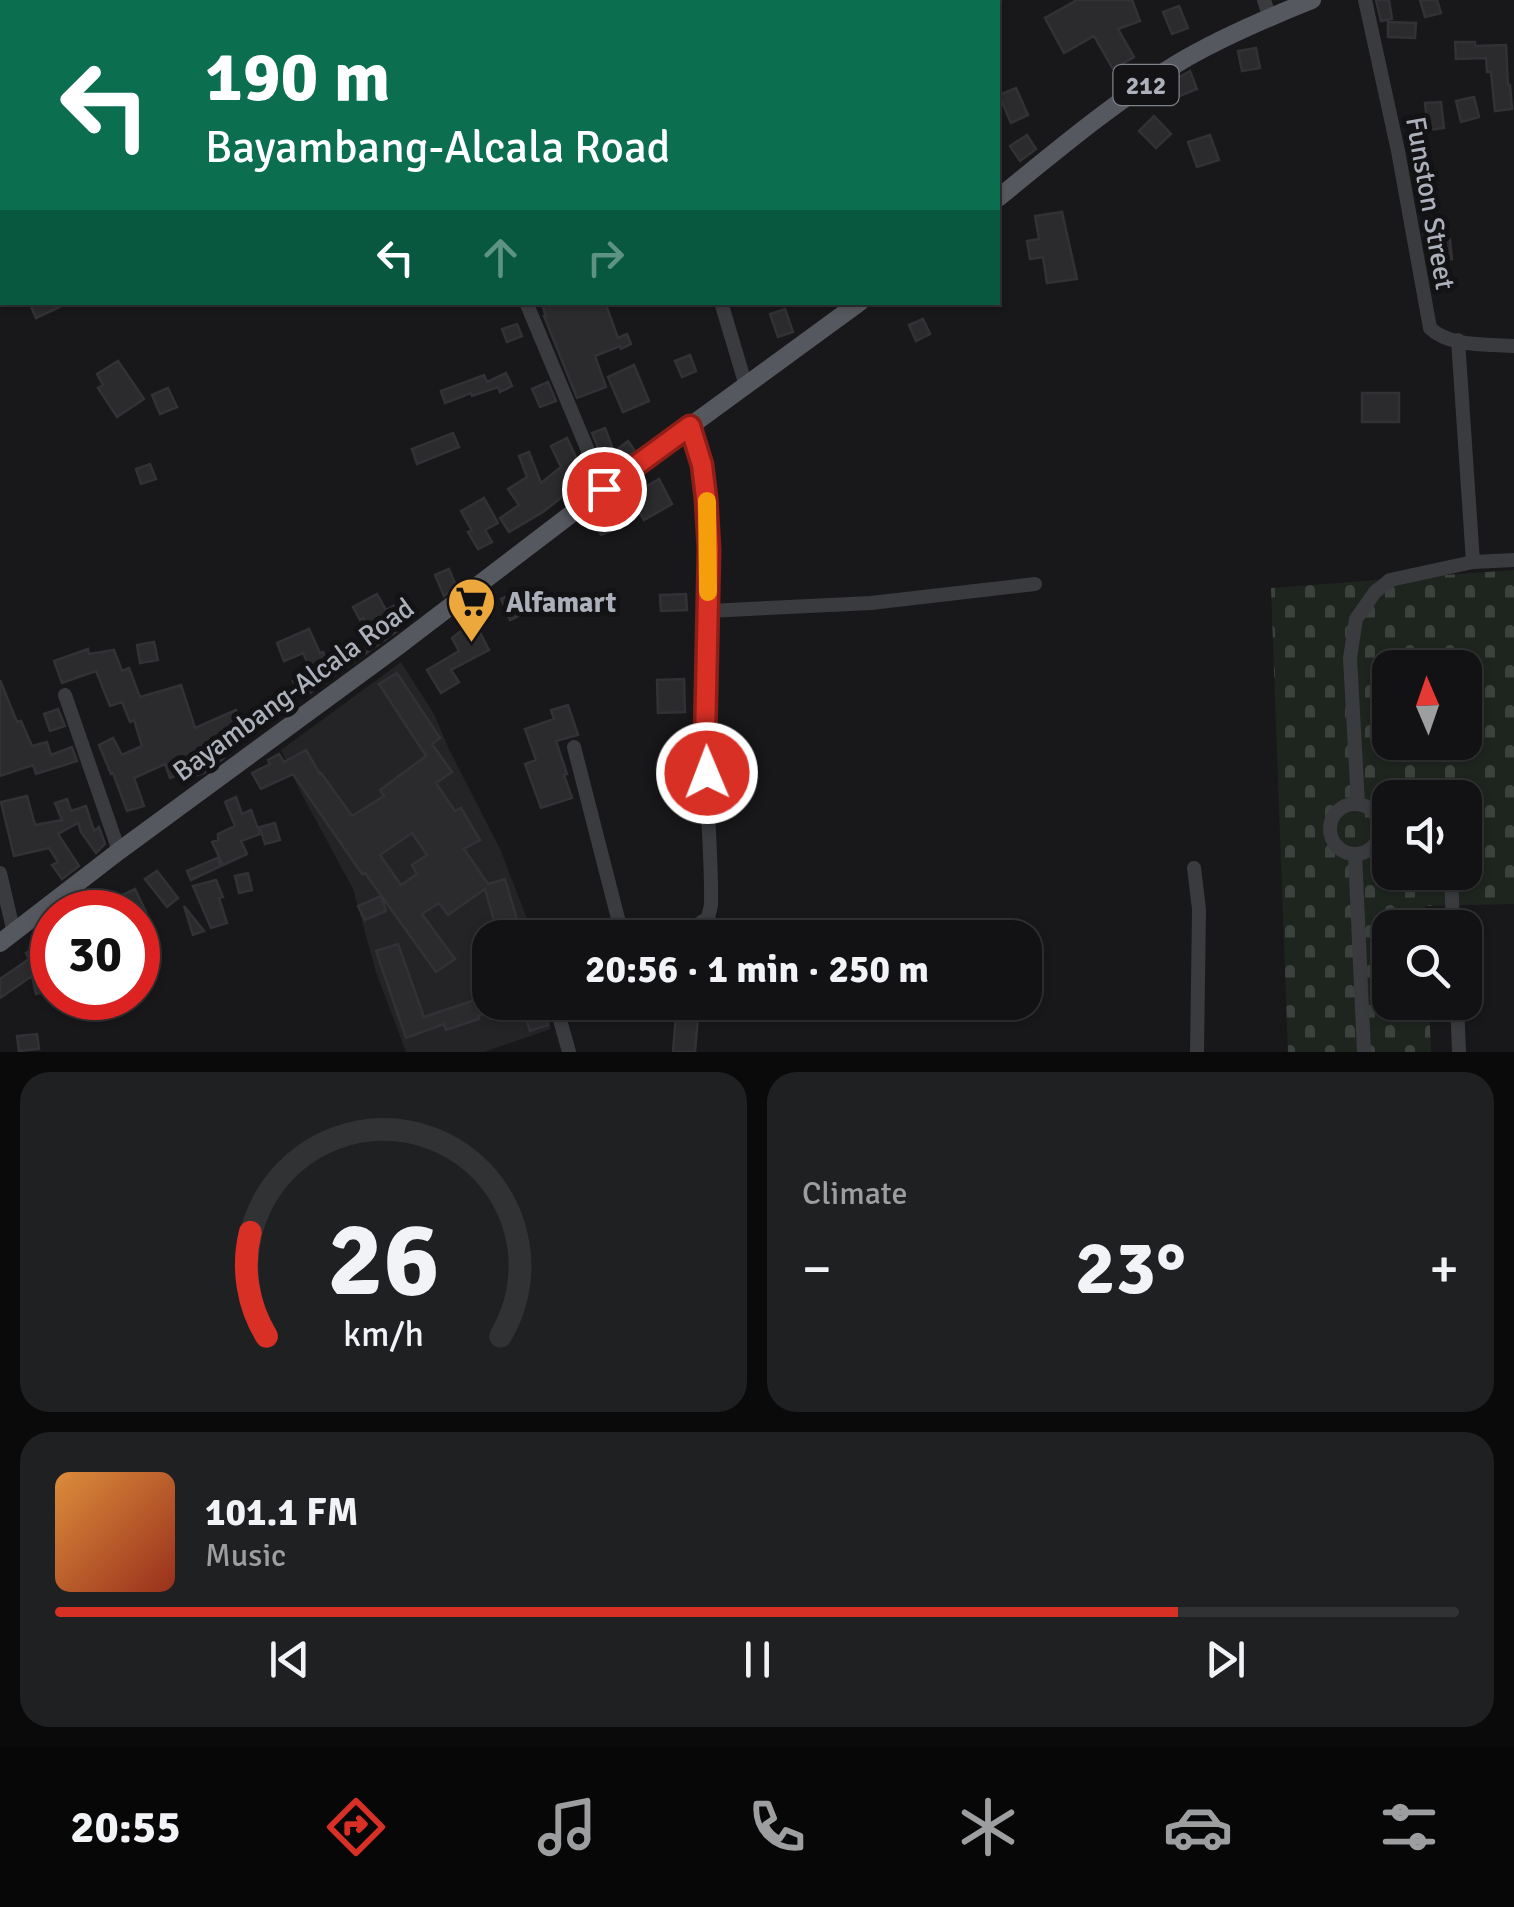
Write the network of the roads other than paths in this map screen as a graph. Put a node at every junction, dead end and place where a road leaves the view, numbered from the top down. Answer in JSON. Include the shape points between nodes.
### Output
{"nodes":[{"id":1,"x":1365,"y":0,"type":"edge"},
{"id":2,"x":1307,"y":1,"type":"edge"},
{"id":3,"x":1267,"y":9,"type":"edge"},
{"id":4,"x":1000,"y":196,"type":"edge"},
{"id":5,"x":527,"y":305,"type":"edge"},
{"id":6,"x":722,"y":305,"type":"edge"},
{"id":7,"x":856,"y":305,"type":"edge"},
{"id":8,"x":1458,"y":340,"type":"junction"},
{"id":9,"x":1514,"y":346,"type":"edge"},
{"id":10,"x":746,"y":386,"type":"junction"},
{"id":11,"x":690,"y":426,"type":"junction"},
{"id":12,"x":604,"y":489,"type":"junction"},
{"id":13,"x":1514,"y":560,"type":"edge"},
{"id":14,"x":1472,"y":562,"type":"junction"},
{"id":15,"x":1036,"y":584,"type":"dead end"},
{"id":16,"x":708,"y":611,"type":"junction"},
{"id":17,"x":64,"y":695,"type":"dead end"},
{"id":18,"x":574,"y":748,"type":"dead end"},
{"id":19,"x":1358,"y":804,"type":"junction"},
{"id":20,"x":120,"y":851,"type":"junction"},
{"id":21,"x":1356,"y":854,"type":"junction"},
{"id":22,"x":1194,"y":868,"type":"dead end"},
{"id":23,"x":0,"y":872,"type":"edge"},
{"id":24,"x":619,"y":920,"type":"edge"},
{"id":25,"x":705,"y":920,"type":"edge"},
{"id":26,"x":7,"y":938,"type":"edge"},
{"id":27,"x":560,"y":1020,"type":"edge"},
{"id":28,"x":1458,"y":1020,"type":"edge"},
{"id":29,"x":569,"y":1052,"type":"edge"},
{"id":30,"x":1197,"y":1052,"type":"edge"},
{"id":31,"x":1364,"y":1052,"type":"edge"},
{"id":32,"x":1459,"y":1052,"type":"edge"}],
"edges":[{"from":1,"to":8,"type":"street","name":"Funston Street","via":[[1430,328]]},
{"from":2,"to":3,"type":"main road","number":"212"},
{"from":3,"to":4,"type":"main road","number":"212","via":[[1129,97]]},
{"from":5,"to":12,"type":"street"},
{"from":6,"to":10,"type":"street"},
{"from":7,"to":10,"type":"main road","name":"Bayambang-Alcala Road"},
{"from":8,"to":9,"type":"street"},
{"from":8,"to":14,"type":"street"},
{"from":10,"to":11,"type":"main road","name":"Bayambang-Alcala Road"},
{"from":11,"to":12,"type":"main road","name":"Bayambang-Alcala Road"},
{"from":11,"to":16,"type":"street","via":[[706,498]]},
{"from":12,"to":20,"type":"main road","name":"Bayambang-Alcala Road"},
{"from":13,"to":14,"type":"street"},
{"from":14,"to":19,"type":"street","via":[[1390,580],[1356,619],[1350,658]]},
{"from":15,"to":16,"type":"street","via":[[871,603]]},
{"from":16,"to":25,"type":"street","via":[[711,905]]},
{"from":17,"to":20,"type":"street"},
{"from":18,"to":24,"type":"street"},
{"from":19,"to":21,"type":"street","via":[[1375,814],[1380,832],[1371,849]]},
{"from":19,"to":21,"type":"street","via":[[1340,810],[1330,826],[1336,845]]},
{"from":20,"to":26,"type":"main road","name":"Bayambang-Alcala Road"},
{"from":21,"to":31,"type":"street"},
{"from":22,"to":30,"type":"street"},
{"from":23,"to":26,"type":"street"},
{"from":27,"to":29,"type":"street"},
{"from":28,"to":32,"type":"street"}]}
